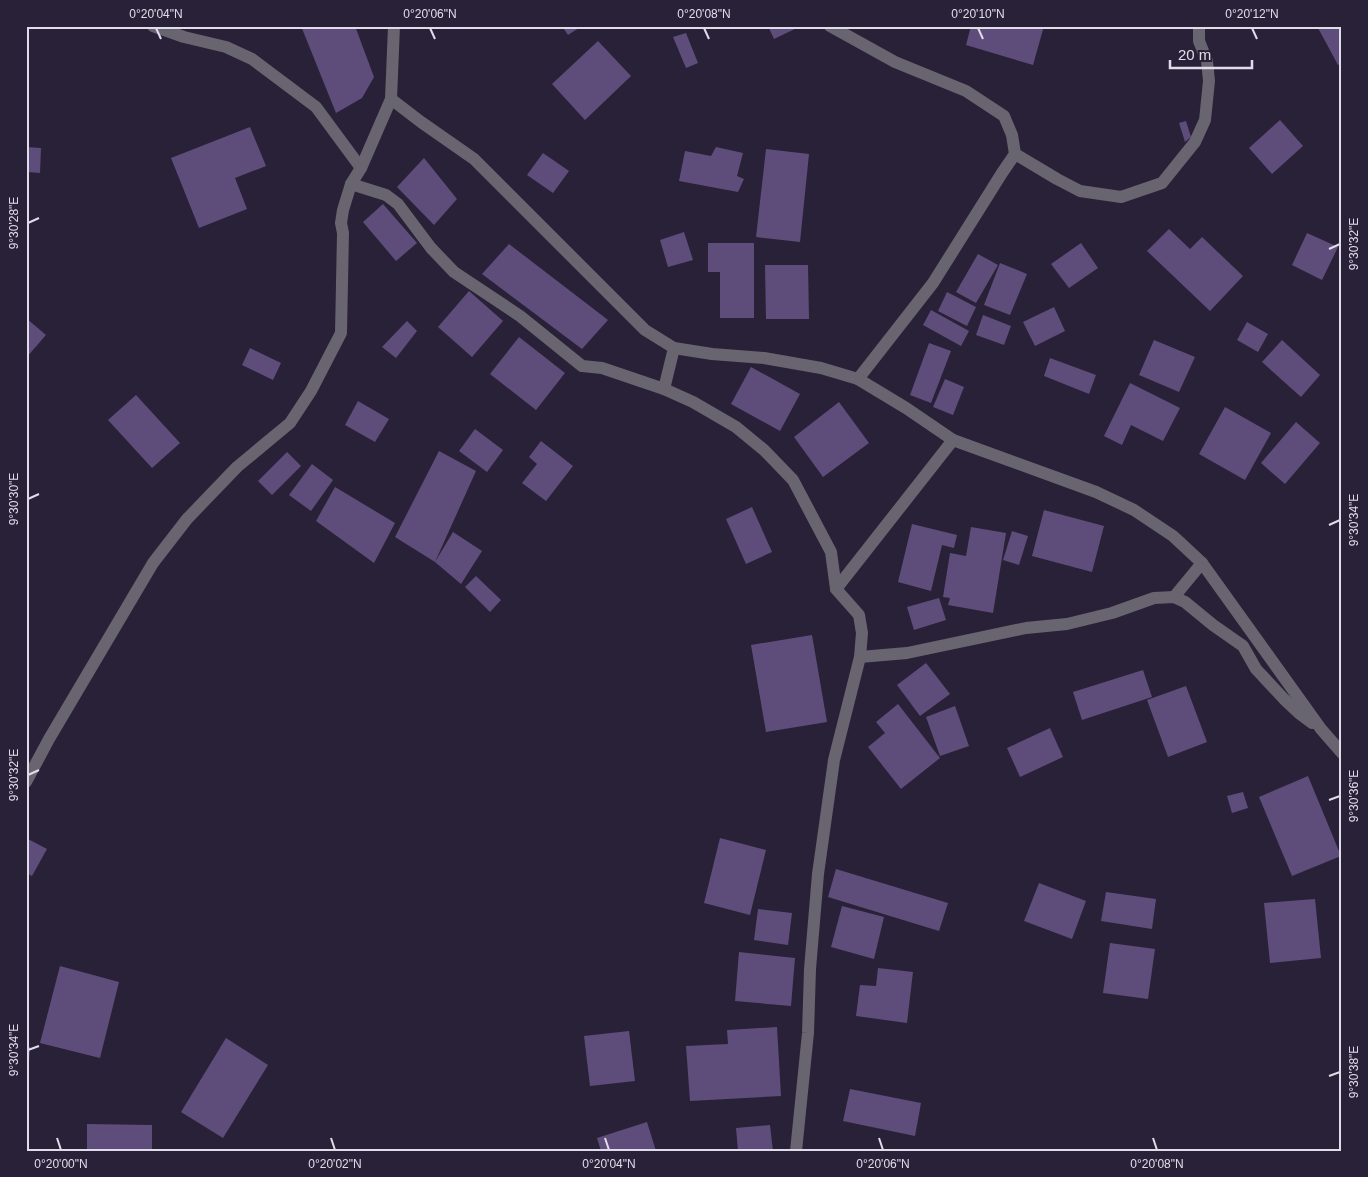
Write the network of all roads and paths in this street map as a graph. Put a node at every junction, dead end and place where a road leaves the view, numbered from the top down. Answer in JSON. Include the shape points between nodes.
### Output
{"nodes":[{"id":1,"x":153,"y":26,"type":"edge"},
{"id":2,"x":394,"y":26,"type":"edge"},
{"id":3,"x":830,"y":26,"type":"edge"},
{"id":4,"x":1199,"y":26,"type":"edge"},
{"id":5,"x":391,"y":99,"type":"junction"},
{"id":6,"x":1015,"y":154,"type":"junction"},
{"id":7,"x":361,"y":168,"type":"junction"},
{"id":8,"x":351,"y":184,"type":"junction"},
{"id":9,"x":674,"y":348,"type":"junction"},
{"id":10,"x":858,"y":379,"type":"junction"},
{"id":11,"x":664,"y":389,"type":"junction"},
{"id":12,"x":953,"y":440,"type":"junction"},
{"id":13,"x":1202,"y":563,"type":"junction"},
{"id":14,"x":836,"y":589,"type":"junction"},
{"id":15,"x":1174,"y":597,"type":"junction"},
{"id":16,"x":860,"y":656,"type":"junction"},
{"id":17,"x":1320,"y":729,"type":"junction"},
{"id":18,"x":1342,"y":753,"type":"edge"},
{"id":19,"x":26,"y":782,"type":"edge"},
{"id":20,"x":796,"y":1151,"type":"edge"}],
"edges":[{"from":1,"to":7,"type":"street","via":[[226,47],[252,59],[316,107]]},
{"from":2,"to":5,"type":"street"},
{"from":3,"to":6,"type":"street","via":[[895,62],[966,91],[1004,116]]},
{"from":4,"to":6,"type":"street","via":[[1199,41],[1207,61],[1209,81],[1205,120],[1194,142],[1162,183],[1122,197],[1080,191]]},
{"from":5,"to":7,"type":"street"},
{"from":5,"to":9,"type":"street","via":[[474,159],[645,330]]},
{"from":6,"to":10,"type":"street","via":[[933,282]]},
{"from":7,"to":8,"type":"street"},
{"from":8,"to":11,"type":"street","via":[[386,195],[398,204],[454,272],[520,316],[582,366],[602,368]]},
{"from":8,"to":19,"type":"street","via":[[342,223],[341,332],[312,391],[290,423],[237,467],[187,519],[153,563]]},
{"from":9,"to":10,"type":"street","via":[[764,358],[821,368]]},
{"from":9,"to":11,"type":"street"},
{"from":10,"to":12,"type":"street"},
{"from":11,"to":14,"type":"street","via":[[736,427],[764,450],[792,480],[831,552]]},
{"from":12,"to":13,"type":"street","via":[[1096,492],[1134,510],[1173,536]]},
{"from":12,"to":14,"type":"street"},
{"from":13,"to":15,"type":"street"},
{"from":13,"to":17,"type":"street"},
{"from":14,"to":16,"type":"street","via":[[859,614],[862,633]]},
{"from":15,"to":16,"type":"street","via":[[1154,598],[1067,624],[1026,628],[907,653]]},
{"from":15,"to":17,"type":"street","via":[[1243,646],[1256,669],[1300,714]]},
{"from":16,"to":20,"type":"street","via":[[834,760],[818,874],[808,1033]]},
{"from":17,"to":18,"type":"street"}]}
